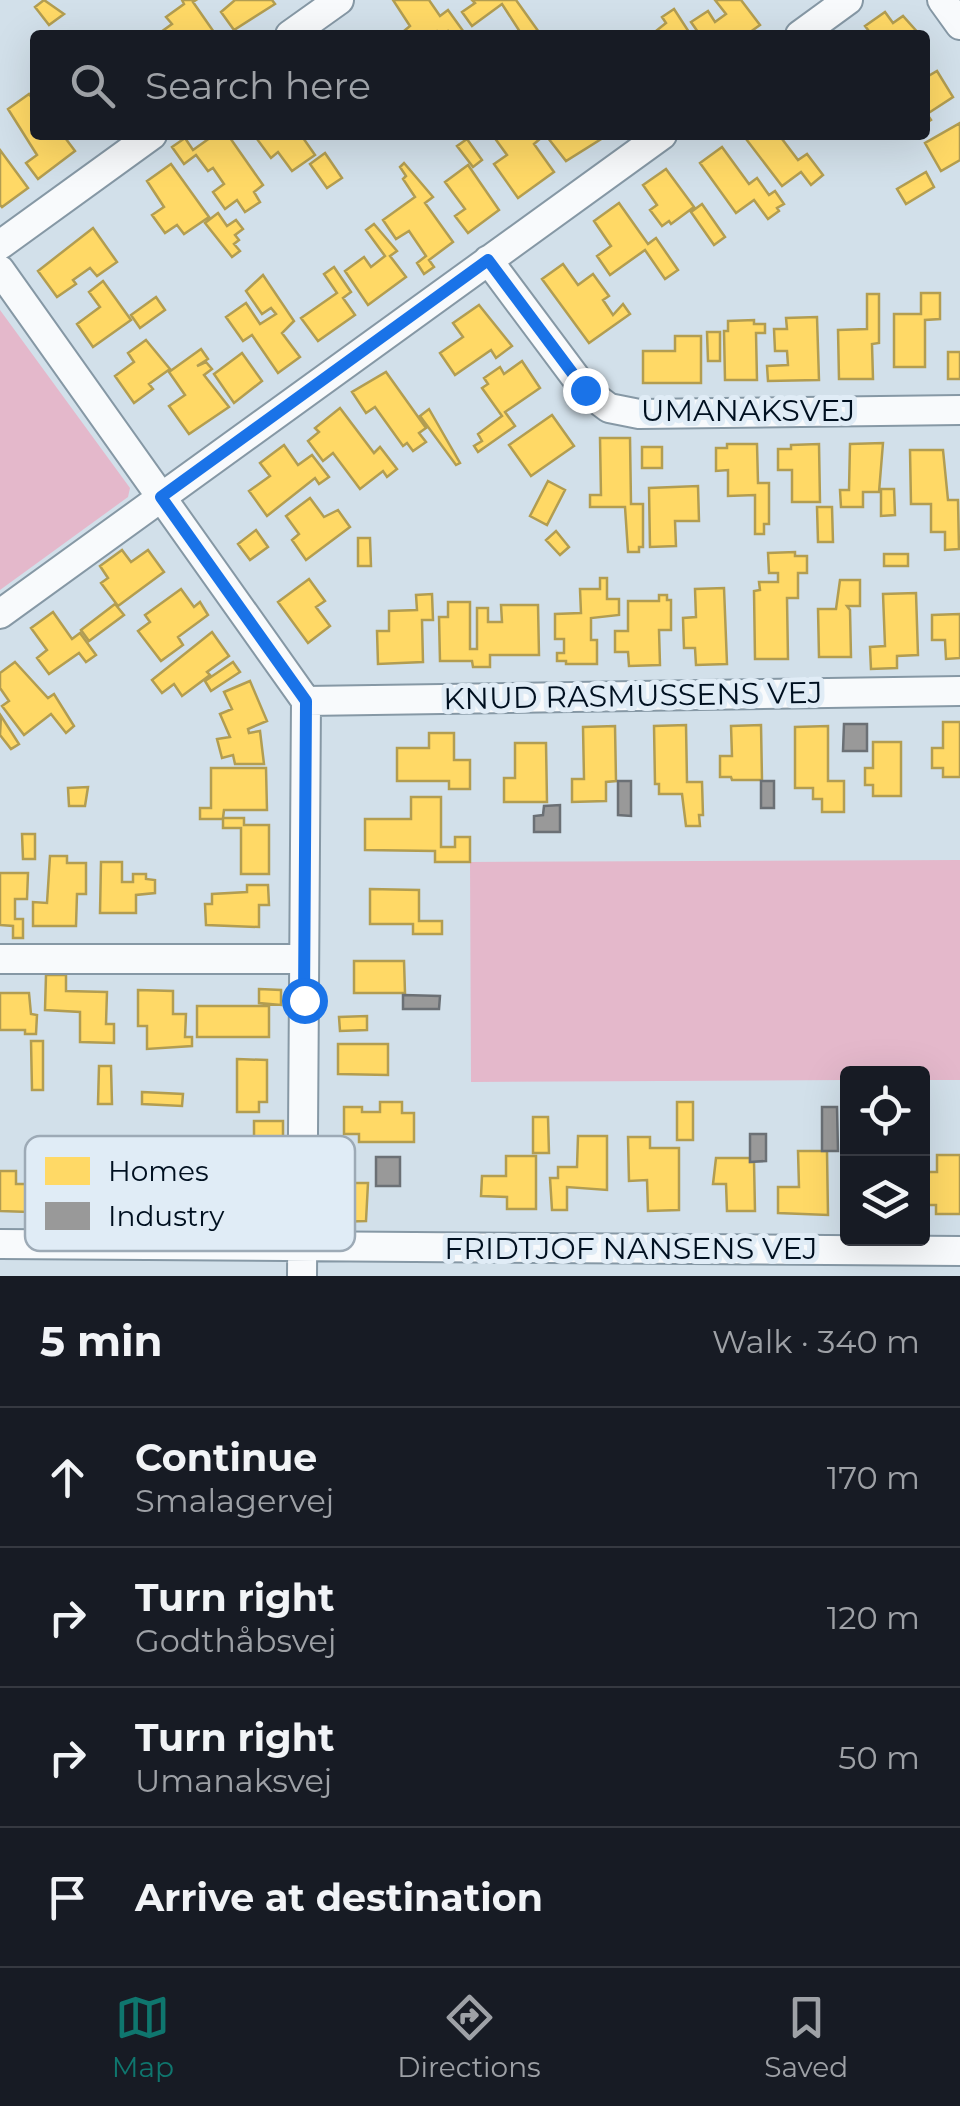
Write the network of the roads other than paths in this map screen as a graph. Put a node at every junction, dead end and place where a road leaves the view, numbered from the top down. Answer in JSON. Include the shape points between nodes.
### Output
{"nodes":[{"id":1,"x":339,"y":0,"type":"edge"},
{"id":2,"x":848,"y":0,"type":"edge"},
{"id":3,"x":942,"y":0,"type":"edge"},
{"id":4,"x":960,"y":25,"type":"edge"},
{"id":5,"x":297,"y":30,"type":"edge"},
{"id":6,"x":807,"y":30,"type":"edge"},
{"id":7,"x":145,"y":140,"type":"edge"},
{"id":8,"x":655,"y":140,"type":"edge"},
{"id":9,"x":0,"y":245,"type":"edge"},
{"id":10,"x":488,"y":260,"type":"junction"},
{"id":11,"x":0,"y":270,"type":"edge"},
{"id":12,"x":960,"y":410,"type":"edge"},
{"id":13,"x":161,"y":497,"type":"junction"},
{"id":14,"x":0,"y":614,"type":"edge"},
{"id":15,"x":960,"y":691,"type":"edge"},
{"id":16,"x":306,"y":701,"type":"junction"},
{"id":17,"x":0,"y":959,"type":"edge"},
{"id":18,"x":304,"y":960,"type":"junction"},
{"id":19,"x":303,"y":1136,"type":"edge"},
{"id":20,"x":0,"y":1244,"type":"edge"},
{"id":21,"x":25,"y":1244,"type":"edge"},
{"id":22,"x":355,"y":1247,"type":"edge"},
{"id":23,"x":960,"y":1250,"type":"edge"}],
"edges":[{"from":1,"to":5,"type":"street"},
{"from":2,"to":6,"type":"street"},
{"from":3,"to":4,"type":"street"},
{"from":7,"to":9,"type":"street"},
{"from":8,"to":10,"type":"street"},
{"from":10,"to":12,"type":"street","name":"UMANAKSVEJ","via":[[585,390],[609,408],[638,414]]},
{"from":10,"to":13,"type":"street"},
{"from":11,"to":13,"type":"street"},
{"from":13,"to":14,"type":"street"},
{"from":13,"to":16,"type":"street"},
{"from":15,"to":16,"type":"street","name":"KNUD RASMUSSENS VEJ"},
{"from":16,"to":18,"type":"street"},
{"from":17,"to":18,"type":"street"},
{"from":18,"to":19,"type":"street"},
{"from":20,"to":21,"type":"street","name":"FRIDTJOF NANSENS VEJ"},
{"from":22,"to":23,"type":"street","name":"FRIDTJOF NANSENS VEJ"}]}
